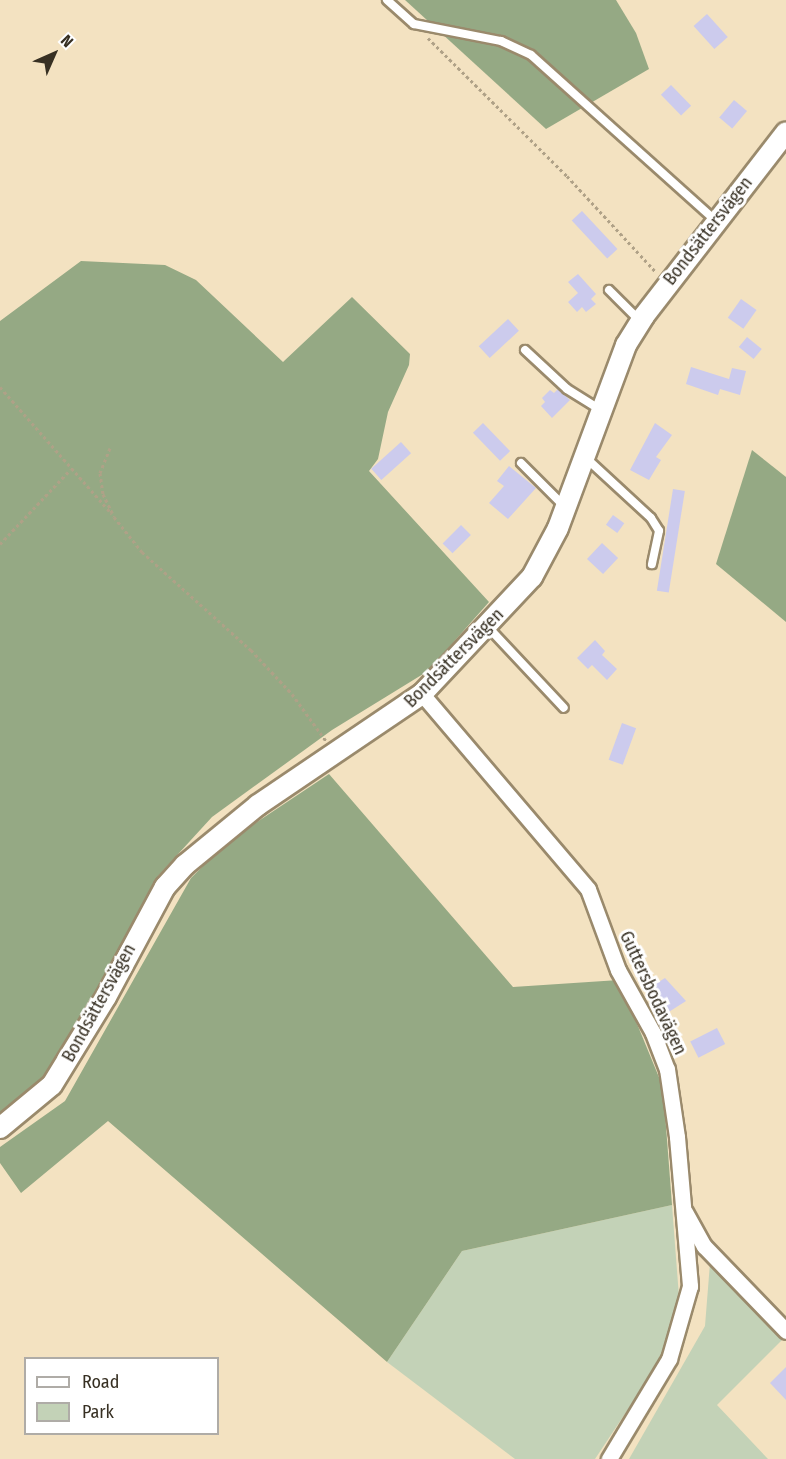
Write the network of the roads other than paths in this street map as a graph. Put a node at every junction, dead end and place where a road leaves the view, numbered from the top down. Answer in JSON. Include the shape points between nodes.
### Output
{"nodes":[{"id":1,"x":387,"y":0,"type":"edge"},
{"id":2,"x":786,"y":132,"type":"edge"},
{"id":3,"x":715,"y":220,"type":"junction"},
{"id":4,"x":609,"y":290,"type":"dead end"},
{"id":5,"x":640,"y":321,"type":"junction"},
{"id":6,"x":525,"y":350,"type":"dead end"},
{"id":7,"x":602,"y":411,"type":"junction"},
{"id":8,"x":585,"y":457,"type":"junction"},
{"id":9,"x":521,"y":463,"type":"dead end"},
{"id":10,"x":566,"y":508,"type":"junction"},
{"id":11,"x":652,"y":564,"type":"dead end"},
{"id":12,"x":487,"y":626,"type":"junction"},
{"id":13,"x":422,"y":694,"type":"junction"},
{"id":14,"x":564,"y":708,"type":"dead end"},
{"id":15,"x":0,"y":1128,"type":"edge"},
{"id":16,"x":683,"y":1207,"type":"junction"},
{"id":17,"x":786,"y":1330,"type":"edge"},
{"id":18,"x":609,"y":1459,"type":"edge"}],
"edges":[{"from":1,"to":3,"type":"lane","via":[[414,24],[501,41],[531,56]]},
{"from":2,"to":3,"type":"street","name":"Bondsättersvägen"},
{"from":3,"to":5,"type":"street","name":"Bondsättersvägen"},
{"from":4,"to":5,"type":"lane"},
{"from":5,"to":7,"type":"street","name":"Bondsättersvägen","via":[[626,345]]},
{"from":6,"to":7,"type":"lane","via":[[567,389]]},
{"from":7,"to":8,"type":"street","name":"Bondsättersvägen"},
{"from":8,"to":10,"type":"street","name":"Bondsättersvägen"},
{"from":8,"to":11,"type":"lane","via":[[651,518],[659,531]]},
{"from":9,"to":10,"type":"lane"},
{"from":10,"to":12,"type":"street","name":"Bondsättersvägen","via":[[532,577]]},
{"from":12,"to":13,"type":"street","name":"Bondsättersvägen"},
{"from":12,"to":14,"type":"lane"},
{"from":13,"to":15,"type":"street","name":"Bondsättersvägen","via":[[215,837],[165,887],[76,1050],[51,1084]]},
{"from":13,"to":16,"type":"street","name":"Guttersbodavägen","via":[[588,890],[618,970],[662,1052],[672,1097]]},
{"from":16,"to":17,"type":"street","via":[[704,1246]]},
{"from":16,"to":18,"type":"street","name":"Guttersbodavägen","via":[[690,1286],[680,1330],[669,1359]]}]}
